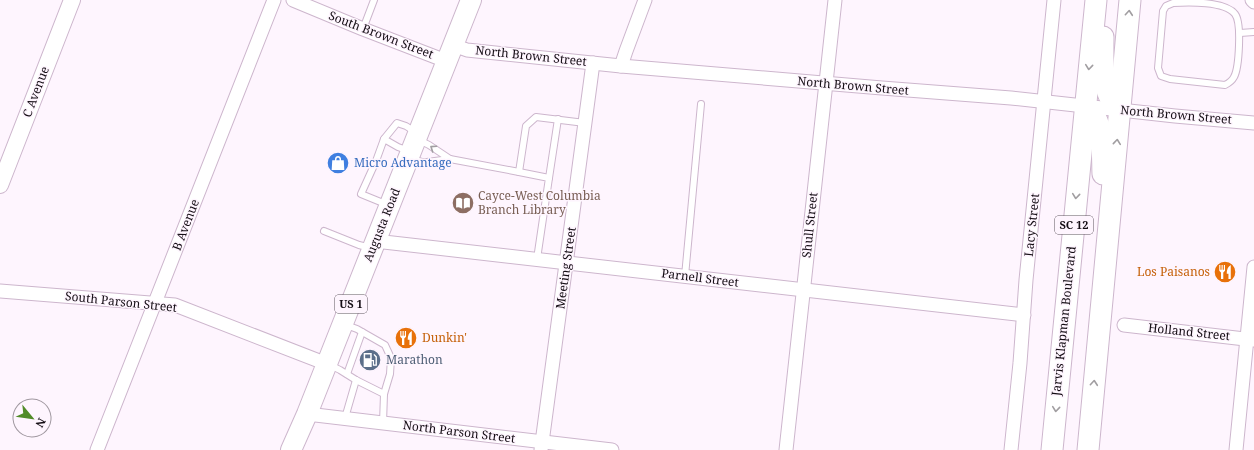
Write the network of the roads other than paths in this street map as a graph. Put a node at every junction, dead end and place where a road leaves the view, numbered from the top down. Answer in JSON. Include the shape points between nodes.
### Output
{"nodes":[{"id":1,"x":72,"y":0,"type":"edge"},
{"id":2,"x":274,"y":0,"type":"edge"},
{"id":3,"x":293,"y":0,"type":"edge"},
{"id":4,"x":374,"y":0,"type":"edge"},
{"id":5,"x":471,"y":0,"type":"edge"},
{"id":6,"x":645,"y":0,"type":"edge"},
{"id":7,"x":835,"y":0,"type":"edge"},
{"id":8,"x":1054,"y":0,"type":"edge"},
{"id":9,"x":1096,"y":0,"type":"edge"},
{"id":10,"x":1102,"y":0,"type":"edge"},
{"id":11,"x":1130,"y":0,"type":"edge"},
{"id":12,"x":1209,"y":2,"type":"edge"},
{"id":13,"x":363,"y":29,"type":"junction"},
{"id":14,"x":1254,"y":32,"type":"edge"},
{"id":15,"x":1240,"y":33,"type":"junction"},
{"id":16,"x":450,"y":53,"type":"junction"},
{"id":17,"x":593,"y":63,"type":"junction"},
{"id":18,"x":621,"y":66,"type":"junction"},
{"id":19,"x":825,"y":83,"type":"junction"},
{"id":20,"x":1044,"y":102,"type":"junction"},
{"id":21,"x":700,"y":104,"type":"dead end"},
{"id":22,"x":1085,"y":106,"type":"junction"},
{"id":23,"x":1120,"y":110,"type":"junction"},
{"id":24,"x":558,"y":119,"type":"junction"},
{"id":25,"x":585,"y":122,"type":"junction"},
{"id":26,"x":1254,"y":123,"type":"edge"},
{"id":27,"x":384,"y":139,"type":"junction"},
{"id":28,"x":413,"y":145,"type":"junction"},
{"id":29,"x":450,"y":159,"type":"junction"},
{"id":30,"x":519,"y":172,"type":"junction"},
{"id":31,"x":549,"y":178,"type":"junction"},
{"id":32,"x":0,"y":185,"type":"edge"},
{"id":33,"x":389,"y":206,"type":"junction"},
{"id":34,"x":324,"y":231,"type":"dead end"},
{"id":35,"x":374,"y":245,"type":"junction"},
{"id":36,"x":1106,"y":248,"type":"junction"},
{"id":37,"x":538,"y":259,"type":"junction"},
{"id":38,"x":566,"y":262,"type":"junction"},
{"id":39,"x":1254,"y":267,"type":"edge"},
{"id":40,"x":685,"y":276,"type":"junction"},
{"id":41,"x":803,"y":290,"type":"junction"},
{"id":42,"x":0,"y":291,"type":"edge"},
{"id":43,"x":155,"y":304,"type":"junction"},
{"id":44,"x":1024,"y":314,"type":"junction"},
{"id":45,"x":343,"y":324,"type":"junction"},
{"id":46,"x":1124,"y":325,"type":"dead end"},
{"id":47,"x":362,"y":332,"type":"junction"},
{"id":48,"x":1251,"y":339,"type":"edge"},
{"id":49,"x":327,"y":364,"type":"junction"},
{"id":50,"x":347,"y":374,"type":"junction"},
{"id":51,"x":356,"y":380,"type":"junction"},
{"id":52,"x":384,"y":394,"type":"junction"},
{"id":53,"x":307,"y":414,"type":"junction"},
{"id":54,"x":345,"y":418,"type":"junction"},
{"id":55,"x":383,"y":423,"type":"junction"},
{"id":56,"x":542,"y":446,"type":"edge"},
{"id":57,"x":97,"y":450,"type":"edge"},
{"id":58,"x":291,"y":450,"type":"edge"},
{"id":59,"x":612,"y":450,"type":"edge"},
{"id":60,"x":786,"y":450,"type":"edge"},
{"id":61,"x":1011,"y":450,"type":"edge"},
{"id":62,"x":1052,"y":450,"type":"edge"},
{"id":63,"x":1088,"y":450,"type":"edge"},
{"id":64,"x":1236,"y":450,"type":"edge"}],
"edges":[{"from":1,"to":32,"type":"street","name":"C Avenue"},
{"from":2,"to":43,"type":"street","name":"B Avenue"},
{"from":3,"to":13,"type":"street","name":"South Brown Street"},
{"from":4,"to":13,"type":"lane"},
{"from":5,"to":16,"type":"main road","name":"Augusta Road","number":"US 1"},
{"from":6,"to":18,"type":"street"},
{"from":7,"to":19,"type":"street","name":"Shull Street"},
{"from":8,"to":20,"type":"street","name":"Lacy Street"},
{"from":9,"to":22,"type":"highway","name":"Jarvis Klapman Boulevard","number":"SC 12","one_way":true},
{"from":10,"to":23,"type":"highway","via":[[1106,85],[1110,97]]},
{"from":23,"to":11,"type":"highway","number":"SC 12","one_way":true},
{"from":12,"to":15,"type":"lane","via":[[1230,9],[1236,15]]},
{"from":12,"to":15,"type":"lane","via":[[1173,3],[1166,6],[1163,11],[1158,68],[1161,76],[1225,85],[1230,83],[1236,70]]},
{"from":13,"to":16,"type":"street","name":"South Brown Street"},
{"from":14,"to":15,"type":"lane"},
{"from":16,"to":17,"type":"street","name":"North Brown Street","via":[[467,50]]},
{"from":16,"to":28,"type":"main road","name":"Augusta Road","number":"US 1"},
{"from":17,"to":18,"type":"street","name":"North Brown Street"},
{"from":17,"to":25,"type":"street","name":"Meeting Street"},
{"from":18,"to":19,"type":"street","name":"North Brown Street"},
{"from":19,"to":20,"type":"street","name":"North Brown Street"},
{"from":19,"to":41,"type":"street","name":"Shull Street"},
{"from":20,"to":22,"type":"street","name":"North Brown Street"},
{"from":20,"to":44,"type":"street","name":"Lacy Street"},
{"from":21,"to":40,"type":"lane"},
{"from":22,"to":23,"type":"street","name":"North Brown Street"},
{"from":22,"to":36,"type":"highway","via":[[1096,117],[1100,131]]},
{"from":22,"to":62,"type":"highway","name":"Jarvis Klapman Boulevard","number":"SC 12","one_way":true},
{"from":23,"to":26,"type":"street","name":"North Brown Street"},
{"from":36,"to":23,"type":"highway","number":"SC 12","one_way":true},
{"from":24,"to":25,"type":"lane"},
{"from":24,"to":30,"type":"lane","via":[[536,117],[526,126]]},
{"from":24,"to":31,"type":"lane"},
{"from":25,"to":38,"type":"street","name":"Meeting Street"},
{"from":27,"to":28,"type":"lane","via":[[398,147]]},
{"from":27,"to":28,"type":"lane","via":[[397,124],[406,126]]},
{"from":27,"to":33,"type":"lane","via":[[361,194]]},
{"from":29,"to":28,"type":"lane","one_way":true,"via":[[429,145]]},
{"from":28,"to":29,"type":"lane","via":[[422,162]]},
{"from":28,"to":33,"type":"main road","name":"Augusta Road","number":"US 1"},
{"from":29,"to":30,"type":"lane"},
{"from":30,"to":31,"type":"lane"},
{"from":31,"to":37,"type":"lane"},
{"from":33,"to":35,"type":"main road","name":"Augusta Road","number":"US 1"},
{"from":34,"to":35,"type":"lane","via":[[359,245]]},
{"from":35,"to":37,"type":"street","name":"Parnell Street"},
{"from":35,"to":45,"type":"main road","name":"Augusta Road","number":"US 1"},
{"from":63,"to":36,"type":"highway","number":"SC 12","one_way":true},
{"from":37,"to":38,"type":"street","name":"Parnell Street"},
{"from":38,"to":40,"type":"street","name":"Parnell Street"},
{"from":38,"to":56,"type":"street","name":"Meeting Street"},
{"from":39,"to":48,"type":"street"},
{"from":40,"to":41,"type":"street","name":"Parnell Street"},
{"from":41,"to":44,"type":"street","name":"Parnell Street"},
{"from":41,"to":60,"type":"street","name":"Shull Street"},
{"from":42,"to":43,"type":"street","name":"South Parson Street"},
{"from":43,"to":49,"type":"street","name":"South Parson Street","via":[[175,305]]},
{"from":43,"to":57,"type":"street","name":"B Avenue"},
{"from":44,"to":61,"type":"street","name":"Lacy Street"},
{"from":45,"to":47,"type":"lane"},
{"from":45,"to":49,"type":"main road","name":"Augusta Road","number":"US 1"},
{"from":46,"to":48,"type":"street","name":"Holland Street"},
{"from":47,"to":50,"type":"lane"},
{"from":47,"to":52,"type":"lane","via":[[385,345],[391,358],[390,374]]},
{"from":48,"to":64,"type":"street"},
{"from":49,"to":50,"type":"lane"},
{"from":49,"to":53,"type":"main road","name":"Augusta Road","number":"US 1"},
{"from":50,"to":51,"type":"lane"},
{"from":51,"to":52,"type":"lane"},
{"from":51,"to":54,"type":"lane"},
{"from":52,"to":55,"type":"lane"},
{"from":53,"to":54,"type":"street","name":"North Parson Street"},
{"from":53,"to":58,"type":"main road","name":"Augusta Road","number":"US 1"},
{"from":54,"to":55,"type":"street","name":"North Parson Street"},
{"from":55,"to":56,"type":"street","name":"North Parson Street"},
{"from":56,"to":59,"type":"street","name":"North Parson Street"}]}
